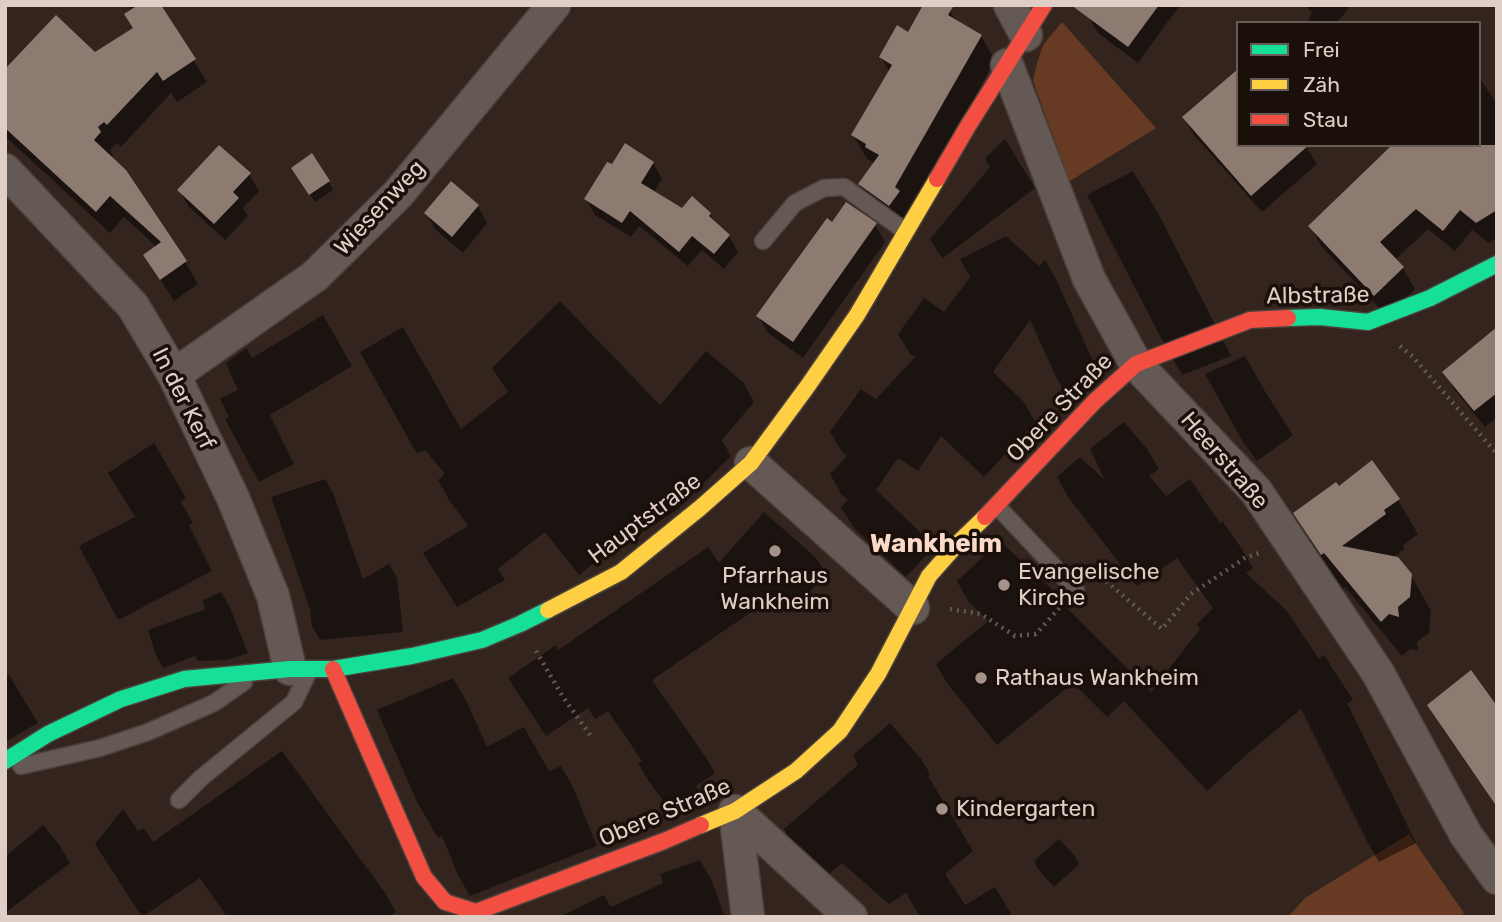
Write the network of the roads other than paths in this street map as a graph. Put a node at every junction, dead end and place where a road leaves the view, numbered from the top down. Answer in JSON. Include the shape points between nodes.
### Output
{"nodes":[{"id":1,"x":554,"y":5,"type":"edge"},
{"id":2,"x":1010,"y":5,"type":"edge"},
{"id":3,"x":1044,"y":5,"type":"edge"},
{"id":4,"x":1026,"y":35,"type":"junction"},
{"id":5,"x":1007,"y":65,"type":"junction"},
{"id":6,"x":5,"y":170,"type":"edge"},
{"id":7,"x":905,"y":231,"type":"junction"},
{"id":8,"x":763,"y":241,"type":"dead end"},
{"id":9,"x":1497,"y":264,"type":"edge"},
{"id":10,"x":1136,"y":364,"type":"junction"},
{"id":11,"x":174,"y":375,"type":"junction"},
{"id":12,"x":751,"y":463,"type":"junction"},
{"id":13,"x":997,"y":506,"type":"junction"},
{"id":14,"x":1076,"y":590,"type":"road end"},
{"id":15,"x":913,"y":608,"type":"junction"},
{"id":16,"x":300,"y":669,"type":"junction"},
{"id":17,"x":333,"y":669,"type":"junction"},
{"id":18,"x":258,"y":673,"type":"junction"},
{"id":19,"x":5,"y":761,"type":"edge"},
{"id":20,"x":5,"y":769,"type":"edge"},
{"id":21,"x":179,"y":800,"type":"dead end"},
{"id":22,"x":735,"y":811,"type":"junction"},
{"id":23,"x":1497,"y":878,"type":"edge"},
{"id":24,"x":748,"y":917,"type":"edge"},
{"id":25,"x":851,"y":917,"type":"edge"}],
"edges":[{"from":1,"to":11,"type":"street","name":"Wiesenweg","via":[[398,194],[315,276]]},
{"from":2,"to":4,"type":"street"},
{"from":3,"to":4,"type":"street","name":"Hauptstraße"},
{"from":4,"to":5,"type":"street","name":"Hauptstraße"},
{"from":5,"to":7,"type":"street","name":"Hauptstraße"},
{"from":5,"to":10,"type":"street","name":"Heerstraße","via":[[1089,279]]},
{"from":6,"to":11,"type":"street","name":"In der Kerf","via":[[133,306]]},
{"from":7,"to":8,"type":"lane","via":[[844,187],[824,188],[795,203]]},
{"from":7,"to":12,"type":"street","name":"Hauptstraße","via":[[857,315]]},
{"from":9,"to":10,"type":"street","name":"Albstraße","via":[[1430,298],[1368,322],[1320,317],[1250,320]]},
{"from":10,"to":13,"type":"street","name":"Obere Straße"},
{"from":10,"to":23,"type":"street","name":"Heerstraße","via":[[1256,491],[1378,673],[1466,835]]},
{"from":11,"to":16,"type":"street","name":"In der Kerf","via":[[233,498]]},
{"from":12,"to":15,"type":"street"},
{"from":12,"to":17,"type":"street","name":"Hauptstraße","via":[[621,572],[520,624],[482,640]]},
{"from":13,"to":14,"type":"lane"},
{"from":13,"to":15,"type":"street","name":"Obere Straße","via":[[929,576]]},
{"from":15,"to":22,"type":"street","name":"Obere Straße","via":[[878,674],[839,731],[796,771]]},
{"from":16,"to":17,"type":"street","name":"Hauptstraße"},
{"from":16,"to":18,"type":"street","name":"Hauptstraße"},
{"from":16,"to":21,"type":"lane","via":[[294,702]]},
{"from":17,"to":22,"type":"street","name":"Obere Straße","via":[[424,877],[445,902],[476,912]]},
{"from":18,"to":19,"type":"street","name":"Hauptstraße","via":[[184,680],[121,699],[48,734]]},
{"from":18,"to":20,"type":"lane","via":[[214,703],[148,732]]},
{"from":22,"to":24,"type":"street"},
{"from":22,"to":25,"type":"street"}]}
